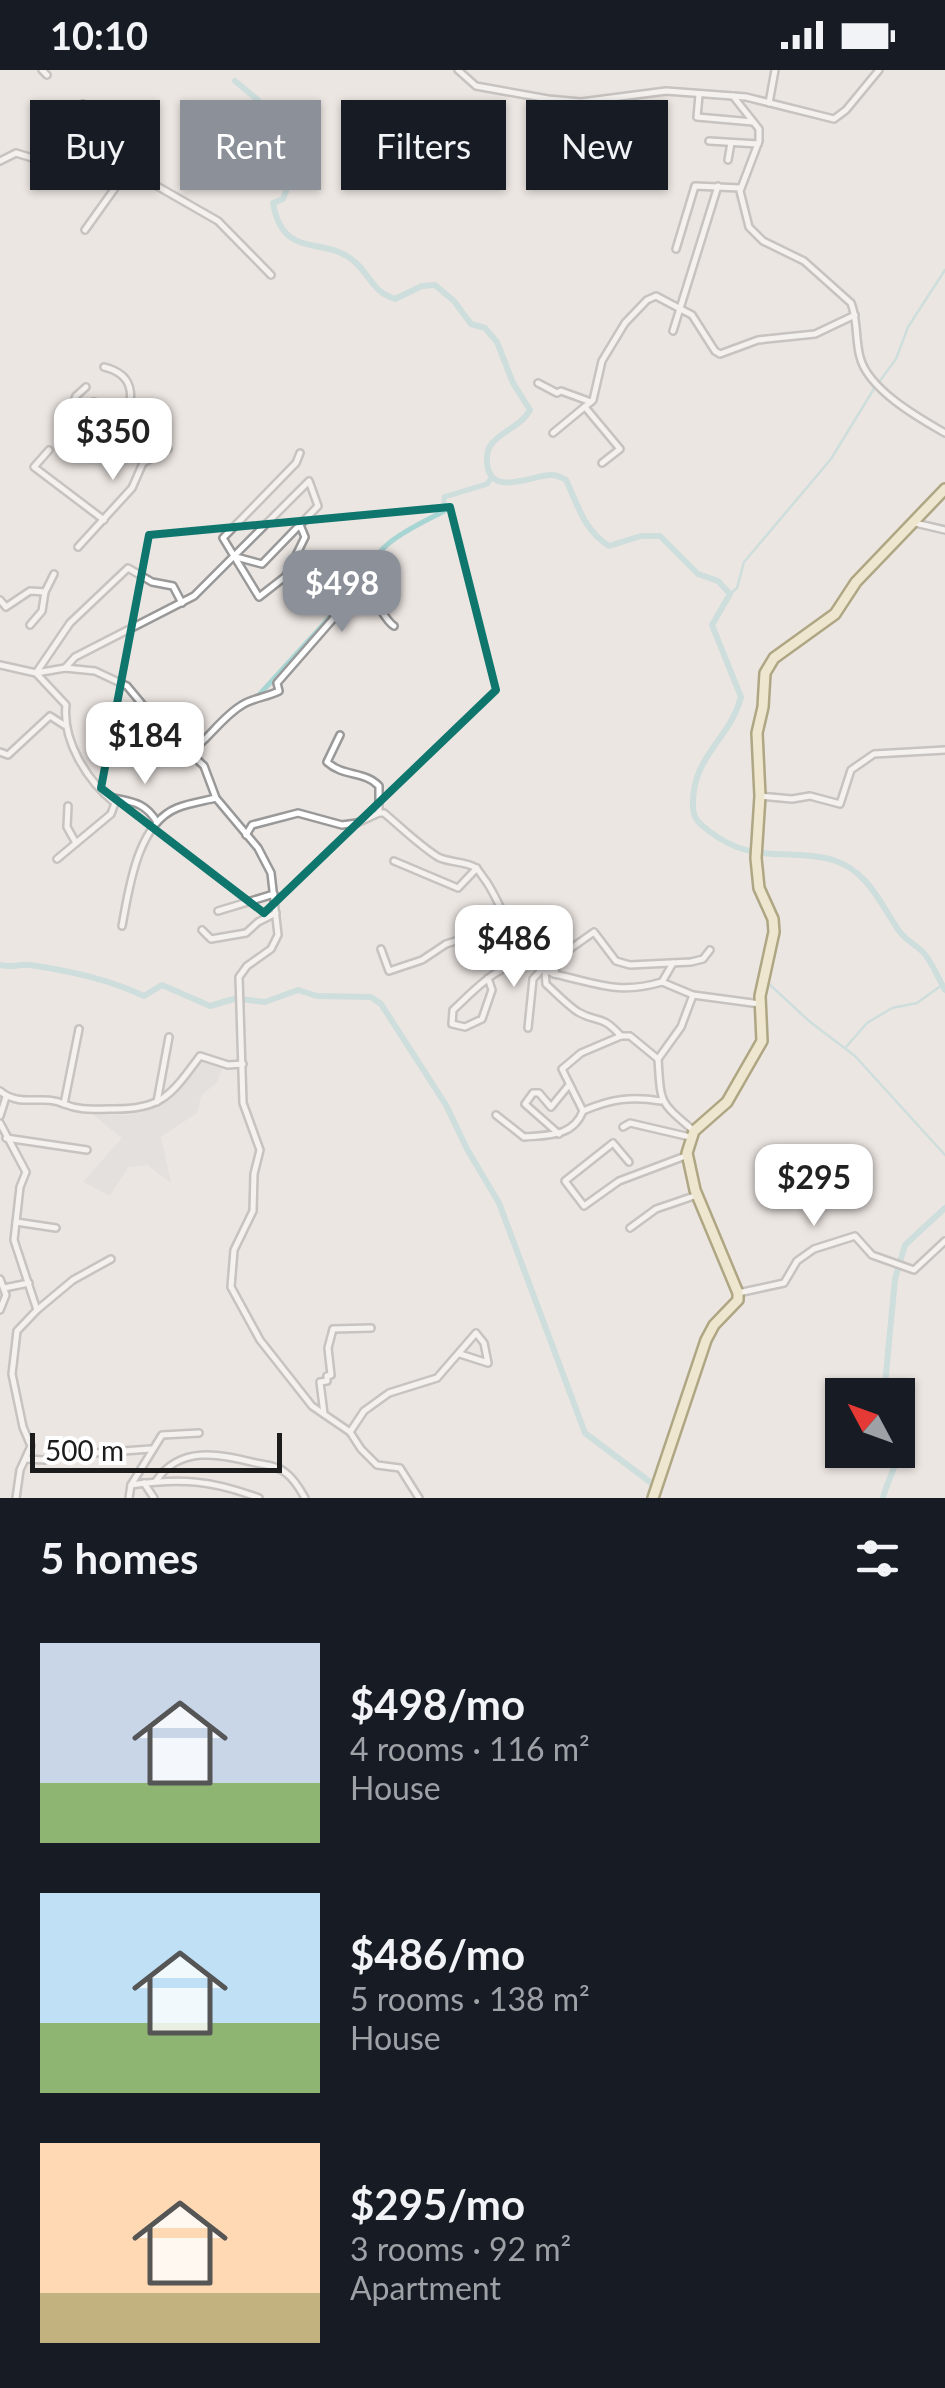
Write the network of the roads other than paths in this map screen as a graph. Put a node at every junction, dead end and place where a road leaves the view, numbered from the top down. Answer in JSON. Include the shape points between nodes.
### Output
{"nodes":[{"id":1,"x":458,"y":70,"type":"edge"},
{"id":2,"x":775,"y":70,"type":"edge"},
{"id":3,"x":879,"y":70,"type":"edge"},
{"id":4,"x":699,"y":94,"type":"junction"},
{"id":5,"x":733,"y":96,"type":"junction"},
{"id":6,"x":770,"y":103,"type":"junction"},
{"id":7,"x":756,"y":122,"type":"junction"},
{"id":8,"x":709,"y":142,"type":"dead end"},
{"id":9,"x":731,"y":143,"type":"junction"},
{"id":10,"x":758,"y":144,"type":"junction"},
{"id":11,"x":30,"y":157,"type":"edge"},
{"id":12,"x":728,"y":160,"type":"dead end"},
{"id":13,"x":0,"y":161,"type":"edge"},
{"id":14,"x":718,"y":186,"type":"junction"},
{"id":15,"x":160,"y":188,"type":"edge"},
{"id":16,"x":740,"y":188,"type":"junction"},
{"id":17,"x":114,"y":190,"type":"edge"},
{"id":18,"x":85,"y":230,"type":"dead end"},
{"id":19,"x":676,"y":249,"type":"dead end"},
{"id":20,"x":271,"y":275,"type":"dead end"},
{"id":21,"x":682,"y":310,"type":"junction"},
{"id":22,"x":854,"y":315,"type":"junction"},
{"id":23,"x":673,"y":331,"type":"dead end"},
{"id":24,"x":104,"y":367,"type":"dead end"},
{"id":25,"x":538,"y":383,"type":"dead end"},
{"id":26,"x":86,"y":387,"type":"dead end"},
{"id":27,"x":588,"y":404,"type":"junction"},
{"id":28,"x":128,"y":412,"type":"junction"},
{"id":29,"x":553,"y":433,"type":"dead end"},
{"id":30,"x":945,"y":433,"type":"edge"},
{"id":31,"x":168,"y":449,"type":"dead end"},
{"id":32,"x":49,"y":450,"type":"dead end"},
{"id":33,"x":300,"y":454,"type":"dead end"},
{"id":34,"x":602,"y":463,"type":"dead end"},
{"id":35,"x":144,"y":464,"type":"junction"},
{"id":36,"x":945,"y":489,"type":"edge"},
{"id":37,"x":104,"y":520,"type":"junction"},
{"id":38,"x":912,"y":523,"type":"junction"},
{"id":39,"x":300,"y":525,"type":"junction"},
{"id":40,"x":945,"y":530,"type":"edge"},
{"id":41,"x":78,"y":547,"type":"dead end"},
{"id":42,"x":236,"y":557,"type":"junction"},
{"id":43,"x":54,"y":574,"type":"dead end"},
{"id":44,"x":44,"y":592,"type":"junction"},
{"id":45,"x":0,"y":600,"type":"edge"},
{"id":46,"x":182,"y":603,"type":"junction"},
{"id":47,"x":30,"y":625,"type":"dead end"},
{"id":48,"x":394,"y":626,"type":"dead end"},
{"id":49,"x":0,"y":665,"type":"edge"},
{"id":50,"x":65,"y":668,"type":"junction"},
{"id":51,"x":36,"y":672,"type":"junction"},
{"id":52,"x":64,"y":726,"type":"junction"},
{"id":53,"x":340,"y":735,"type":"dead end"},
{"id":54,"x":945,"y":750,"type":"edge"},
{"id":55,"x":0,"y":752,"type":"edge"},
{"id":56,"x":191,"y":754,"type":"junction"},
{"id":57,"x":105,"y":795,"type":"junction"},
{"id":58,"x":760,"y":796,"type":"junction"},
{"id":59,"x":216,"y":798,"type":"junction"},
{"id":60,"x":68,"y":806,"type":"dead end"},
{"id":61,"x":379,"y":812,"type":"junction"},
{"id":62,"x":157,"y":822,"type":"junction"},
{"id":63,"x":246,"y":835,"type":"junction"},
{"id":64,"x":76,"y":843,"type":"junction"},
{"id":65,"x":57,"y":859,"type":"dead end"},
{"id":66,"x":394,"y":860,"type":"dead end"},
{"id":67,"x":477,"y":868,"type":"junction"},
{"id":68,"x":274,"y":894,"type":"junction"},
{"id":69,"x":218,"y":911,"type":"dead end"},
{"id":70,"x":276,"y":913,"type":"junction"},
{"id":71,"x":507,"y":924,"type":"junction"},
{"id":72,"x":122,"y":926,"type":"dead end"},
{"id":73,"x":202,"y":930,"type":"dead end"},
{"id":74,"x":381,"y":949,"type":"dead end"},
{"id":75,"x":710,"y":950,"type":"dead end"},
{"id":76,"x":530,"y":957,"type":"junction"},
{"id":77,"x":673,"y":963,"type":"junction"},
{"id":78,"x":544,"y":969,"type":"junction"},
{"id":79,"x":554,"y":974,"type":"junction"},
{"id":80,"x":488,"y":978,"type":"junction"},
{"id":81,"x":662,"y":982,"type":"junction"},
{"id":82,"x":693,"y":995,"type":"junction"},
{"id":83,"x":760,"y":1004,"type":"junction"},
{"id":84,"x":528,"y":1028,"type":"dead end"},
{"id":85,"x":79,"y":1029,"type":"dead end"},
{"id":86,"x":621,"y":1036,"type":"junction"},
{"id":87,"x":169,"y":1037,"type":"dead end"},
{"id":88,"x":658,"y":1059,"type":"junction"},
{"id":89,"x":243,"y":1064,"type":"junction"},
{"id":90,"x":570,"y":1084,"type":"junction"},
{"id":91,"x":3,"y":1094,"type":"edge"},
{"id":92,"x":662,"y":1101,"type":"junction"},
{"id":93,"x":157,"y":1102,"type":"junction"},
{"id":94,"x":64,"y":1104,"type":"junction"},
{"id":95,"x":582,"y":1111,"type":"junction"},
{"id":96,"x":496,"y":1115,"type":"dead end"},
{"id":97,"x":0,"y":1120,"type":"edge"},
{"id":98,"x":623,"y":1127,"type":"dead end"},
{"id":99,"x":643,"y":1127,"type":"junction"},
{"id":100,"x":558,"y":1134,"type":"junction"},
{"id":101,"x":692,"y":1134,"type":"junction"},
{"id":102,"x":639,"y":1136,"type":"dead end"},
{"id":103,"x":4,"y":1141,"type":"edge"},
{"id":104,"x":87,"y":1150,"type":"dead end"},
{"id":105,"x":688,"y":1155,"type":"junction"},
{"id":106,"x":629,"y":1162,"type":"dead end"},
{"id":107,"x":697,"y":1195,"type":"junction"},
{"id":108,"x":16,"y":1222,"type":"junction"},
{"id":109,"x":56,"y":1228,"type":"dead end"},
{"id":110,"x":630,"y":1228,"type":"dead end"},
{"id":111,"x":945,"y":1242,"type":"edge"},
{"id":112,"x":111,"y":1259,"type":"dead end"},
{"id":113,"x":0,"y":1279,"type":"edge"},
{"id":114,"x":29,"y":1283,"type":"junction"},
{"id":115,"x":4,"y":1288,"type":"junction"},
{"id":116,"x":738,"y":1293,"type":"junction"},
{"id":117,"x":0,"y":1310,"type":"edge"},
{"id":118,"x":37,"y":1310,"type":"junction"},
{"id":119,"x":371,"y":1328,"type":"dead end"},
{"id":120,"x":460,"y":1354,"type":"junction"},
{"id":121,"x":324,"y":1414,"type":"junction"},
{"id":122,"x":350,"y":1432,"type":"junction"},
{"id":123,"x":199,"y":1433,"type":"dead end"},
{"id":124,"x":151,"y":1449,"type":"junction"},
{"id":125,"x":26,"y":1459,"type":"junction"},
{"id":126,"x":156,"y":1482,"type":"junction"},
{"id":127,"x":144,"y":1483,"type":"junction"},
{"id":128,"x":131,"y":1485,"type":"junction"},
{"id":129,"x":415,"y":1490,"type":"junction"},
{"id":130,"x":16,"y":1498,"type":"edge"},
{"id":131,"x":128,"y":1498,"type":"edge"},
{"id":132,"x":154,"y":1498,"type":"edge"},
{"id":133,"x":258,"y":1498,"type":"edge"},
{"id":134,"x":305,"y":1498,"type":"edge"},
{"id":135,"x":406,"y":1498,"type":"edge"},
{"id":136,"x":419,"y":1498,"type":"edge"},
{"id":137,"x":653,"y":1498,"type":"edge"}],
"edges":[{"from":1,"to":4,"type":"street","via":[[476,86],[548,99],[581,102],[666,90]]},
{"from":2,"to":6,"type":"street"},
{"from":3,"to":6,"type":"street","via":[[834,119]]},
{"from":4,"to":5,"type":"street"},
{"from":4,"to":7,"type":"street","via":[[697,117]]},
{"from":5,"to":6,"type":"street"},
{"from":5,"to":7,"type":"street"},
{"from":7,"to":10,"type":"street"},
{"from":8,"to":9,"type":"street"},
{"from":9,"to":10,"type":"street"},
{"from":9,"to":12,"type":"street"},
{"from":10,"to":16,"type":"street"},
{"from":11,"to":13,"type":"street","via":[[16,153]]},
{"from":14,"to":16,"type":"street"},
{"from":14,"to":19,"type":"street","via":[[695,186]]},
{"from":14,"to":21,"type":"street"},
{"from":15,"to":20,"type":"street","via":[[218,221]]},
{"from":16,"to":22,"type":"street","via":[[746,220],[758,238],[804,261],[852,303]]},
{"from":17,"to":18,"type":"street"},
{"from":21,"to":22,"type":"street","via":[[720,354],[758,340],[815,334]]},
{"from":21,"to":23,"type":"street"},
{"from":21,"to":27,"type":"street","via":[[660,296],[637,310],[602,362]]},
{"from":22,"to":30,"type":"street","via":[[866,374]]},
{"from":24,"to":28,"type":"street","via":[[129,382]]},
{"from":25,"to":27,"type":"street"},
{"from":26,"to":28,"type":"street","via":[[71,409],[89,415],[94,402]]},
{"from":27,"to":29,"type":"street"},
{"from":27,"to":34,"type":"street","via":[[620,450]]},
{"from":28,"to":35,"type":"street","via":[[123,432]]},
{"from":31,"to":35,"type":"street"},
{"from":32,"to":37,"type":"street","via":[[34,467]]},
{"from":33,"to":42,"type":"street","via":[[223,538]]},
{"from":35,"to":37,"type":"street"},
{"from":36,"to":38,"type":"street"},
{"from":37,"to":41,"type":"street"},
{"from":38,"to":40,"type":"street"},
{"from":38,"to":58,"type":"street","via":[[835,614],[768,666],[758,733]]},
{"from":39,"to":42,"type":"street","via":[[262,564]]},
{"from":39,"to":42,"type":"street","via":[[298,554],[262,598]]},
{"from":39,"to":42,"type":"street","via":[[318,506],[309,482]]},
{"from":42,"to":46,"type":"street"},
{"from":43,"to":44,"type":"street"},
{"from":44,"to":45,"type":"street","via":[[30,591],[6,607]]},
{"from":44,"to":47,"type":"street","via":[[42,611]]},
{"from":46,"to":50,"type":"street"},
{"from":46,"to":51,"type":"street","via":[[173,586],[128,568],[70,623]]},
{"from":48,"to":56,"type":"street","via":[[367,592],[353,596],[278,683],[279,691],[226,716]]},
{"from":49,"to":51,"type":"street"},
{"from":50,"to":51,"type":"street"},
{"from":50,"to":56,"type":"street","via":[[95,671],[128,686],[151,722],[150,752],[159,762]]},
{"from":51,"to":52,"type":"street","via":[[66,705]]},
{"from":52,"to":55,"type":"street","via":[[50,716],[8,755]]},
{"from":52,"to":57,"type":"street","via":[[90,780]]},
{"from":53,"to":61,"type":"street","via":[[327,762],[343,774],[372,778],[379,786]]},
{"from":54,"to":58,"type":"street","via":[[874,754],[851,770],[840,804]]},
{"from":56,"to":59,"type":"street","via":[[204,766]]},
{"from":57,"to":62,"type":"street","via":[[135,801]]},
{"from":57,"to":64,"type":"street","via":[[115,803],[111,814]]},
{"from":58,"to":83,"type":"street","via":[[759,888],[774,932]]},
{"from":59,"to":62,"type":"street","via":[[175,808]]},
{"from":59,"to":63,"type":"street"},
{"from":60,"to":64,"type":"street","via":[[67,827]]},
{"from":61,"to":63,"type":"street","via":[[342,825],[298,814],[252,826]]},
{"from":61,"to":67,"type":"street","via":[[436,856]]},
{"from":62,"to":72,"type":"street","via":[[137,864]]},
{"from":63,"to":68,"type":"street","via":[[271,872]]},
{"from":64,"to":65,"type":"street"},
{"from":66,"to":67,"type":"street","via":[[458,888]]},
{"from":67,"to":71,"type":"street"},
{"from":68,"to":69,"type":"street"},
{"from":68,"to":70,"type":"street"},
{"from":70,"to":73,"type":"street","via":[[234,938],[211,939]]},
{"from":70,"to":89,"type":"street","via":[[278,935],[271,948],[239,977]]},
{"from":71,"to":74,"type":"street","via":[[488,923],[475,935],[390,971]]},
{"from":71,"to":76,"type":"street"},
{"from":75,"to":77,"type":"street","via":[[704,959]]},
{"from":76,"to":78,"type":"street"},
{"from":76,"to":80,"type":"street"},
{"from":77,"to":79,"type":"street","via":[[616,961],[594,932],[560,956]]},
{"from":77,"to":81,"type":"street"},
{"from":78,"to":79,"type":"street"},
{"from":78,"to":84,"type":"street","via":[[533,979]]},
{"from":78,"to":86,"type":"street","via":[[546,984],[573,1008],[606,1019]]},
{"from":79,"to":81,"type":"street","via":[[612,990]]},
{"from":80,"to":80,"type":"street","via":[[453,1010],[452,1024],[465,1027],[482,1019],[492,990]]},
{"from":81,"to":82,"type":"street"},
{"from":82,"to":83,"type":"street"},
{"from":82,"to":88,"type":"street"},
{"from":83,"to":101,"type":"street","via":[[759,1050],[728,1102]]},
{"from":85,"to":94,"type":"street"},
{"from":86,"to":88,"type":"street"},
{"from":86,"to":90,"type":"street","via":[[565,1064]]},
{"from":87,"to":93,"type":"street"},
{"from":88,"to":92,"type":"street"},
{"from":89,"to":93,"type":"street","via":[[200,1056]]},
{"from":89,"to":121,"type":"street","via":[[243,1103],[260,1150],[231,1287],[260,1340]]},
{"from":90,"to":95,"type":"street"},
{"from":90,"to":100,"type":"street","via":[[551,1107],[538,1093],[525,1104]]},
{"from":91,"to":94,"type":"street"},
{"from":91,"to":97,"type":"street"},
{"from":92,"to":95,"type":"street","via":[[634,1096]]},
{"from":92,"to":101,"type":"street"},
{"from":93,"to":94,"type":"street","via":[[126,1111]]},
{"from":95,"to":100,"type":"street"},
{"from":96,"to":100,"type":"street","via":[[524,1136]]},
{"from":97,"to":103,"type":"street"},
{"from":98,"to":99,"type":"street"},
{"from":99,"to":101,"type":"street"},
{"from":99,"to":102,"type":"street"},
{"from":101,"to":105,"type":"street"},
{"from":103,"to":104,"type":"street"},
{"from":103,"to":108,"type":"street","via":[[26,1172]]},
{"from":105,"to":106,"type":"street","via":[[619,1181],[584,1206],[565,1181],[613,1144]]},
{"from":105,"to":107,"type":"street"},
{"from":107,"to":110,"type":"street","via":[[656,1209]]},
{"from":107,"to":116,"type":"street"},
{"from":108,"to":109,"type":"street"},
{"from":108,"to":114,"type":"street","via":[[14,1240]]},
{"from":111,"to":116,"type":"street","via":[[914,1270],[868,1252],[854,1236],[807,1253],[784,1283]]},
{"from":112,"to":118,"type":"street"},
{"from":113,"to":115,"type":"street"},
{"from":114,"to":115,"type":"street"},
{"from":114,"to":118,"type":"street"},
{"from":115,"to":117,"type":"street"},
{"from":116,"to":137,"type":"street","via":[[736,1305],[706,1340]]},
{"from":118,"to":125,"type":"street","via":[[17,1331],[12,1374],[30,1440]]},
{"from":119,"to":121,"type":"street","via":[[333,1329],[332,1372],[320,1382]]},
{"from":120,"to":120,"type":"street","via":[[479,1362],[488,1363],[476,1333]]},
{"from":120,"to":122,"type":"street","via":[[438,1378],[389,1392]]},
{"from":121,"to":122,"type":"street"},
{"from":122,"to":129,"type":"street","via":[[377,1465],[400,1468]]},
{"from":123,"to":124,"type":"street","via":[[162,1435]]},
{"from":124,"to":125,"type":"street"},
{"from":124,"to":128,"type":"street"},
{"from":125,"to":130,"type":"street"},
{"from":126,"to":127,"type":"street"},
{"from":126,"to":133,"type":"street","via":[[217,1482]]},
{"from":126,"to":134,"type":"street","via":[[168,1465],[210,1454],[287,1473]]},
{"from":127,"to":128,"type":"street"},
{"from":127,"to":132,"type":"street"},
{"from":128,"to":131,"type":"street"},
{"from":129,"to":135,"type":"street"},
{"from":129,"to":136,"type":"street"}]}
